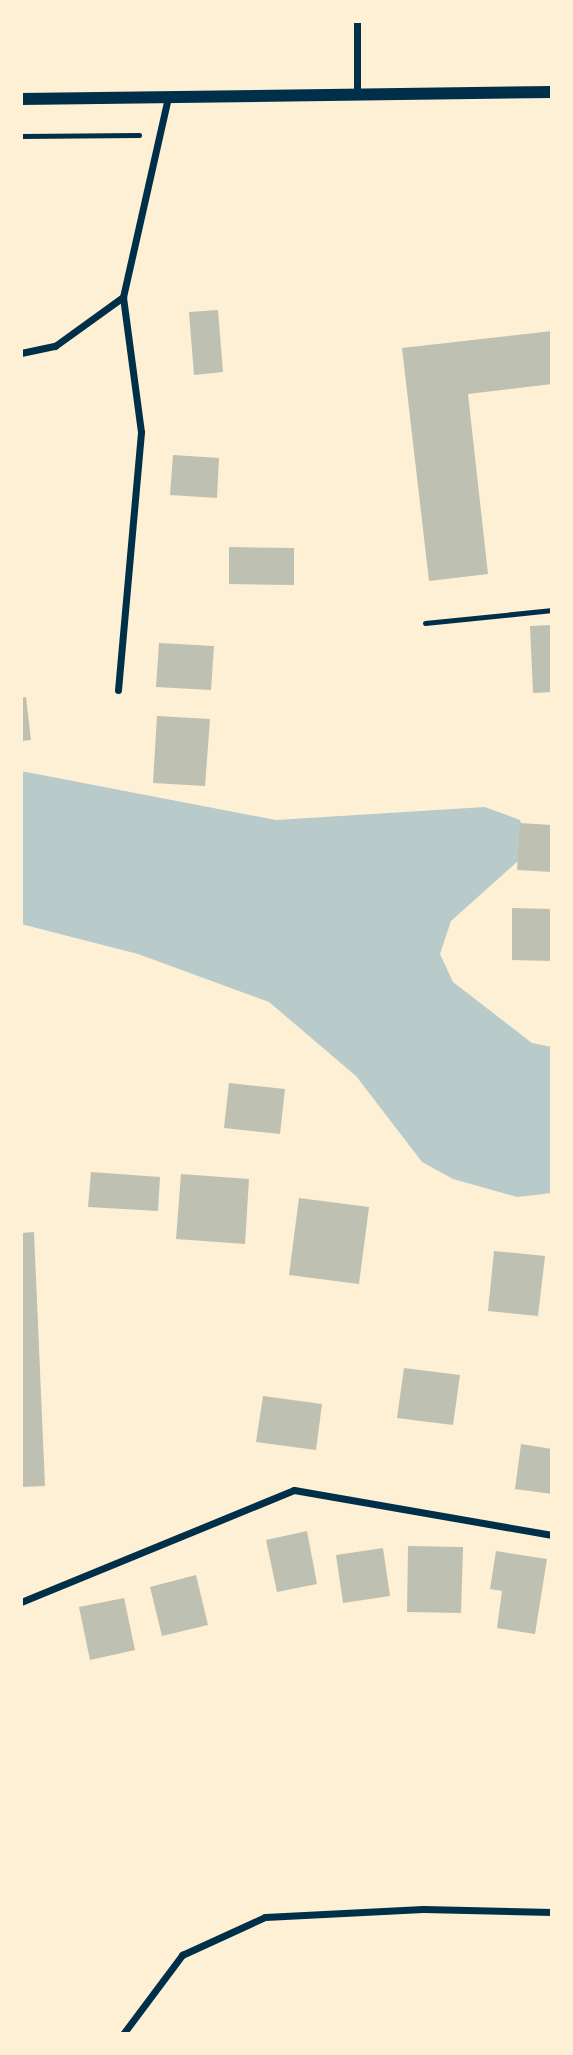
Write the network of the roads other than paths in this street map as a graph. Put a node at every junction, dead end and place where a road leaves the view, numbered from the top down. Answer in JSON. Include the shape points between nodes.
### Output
{"nodes":[{"id":1,"x":358,"y":21,"type":"edge"},
{"id":2,"x":552,"y":92,"type":"edge"},
{"id":3,"x":357,"y":95,"type":"junction"},
{"id":4,"x":168,"y":96,"type":"junction"},
{"id":5,"x":21,"y":99,"type":"edge"},
{"id":6,"x":123,"y":297,"type":"junction"},
{"id":7,"x":21,"y":353,"type":"edge"},
{"id":8,"x":552,"y":610,"type":"edge"},
{"id":9,"x":425,"y":623,"type":"dead end"},
{"id":10,"x":118,"y":690,"type":"dead end"},
{"id":11,"x":552,"y":1535,"type":"edge"},
{"id":12,"x":21,"y":1602,"type":"edge"},
{"id":13,"x":552,"y":1912,"type":"edge"},
{"id":14,"x":123,"y":2034,"type":"edge"}],
"edges":[{"from":1,"to":3,"type":"street"},
{"from":2,"to":3,"type":"street"},
{"from":3,"to":4,"type":"street"},
{"from":4,"to":5,"type":"street"},
{"from":4,"to":6,"type":"street"},
{"from":6,"to":7,"type":"street","via":[[55,346]]},
{"from":6,"to":10,"type":"street","via":[[141,432]]},
{"from":8,"to":9,"type":"lane"},
{"from":11,"to":12,"type":"street","via":[[295,1490]]},
{"from":13,"to":14,"type":"street","via":[[423,1909],[265,1917],[182,1955]]}]}
